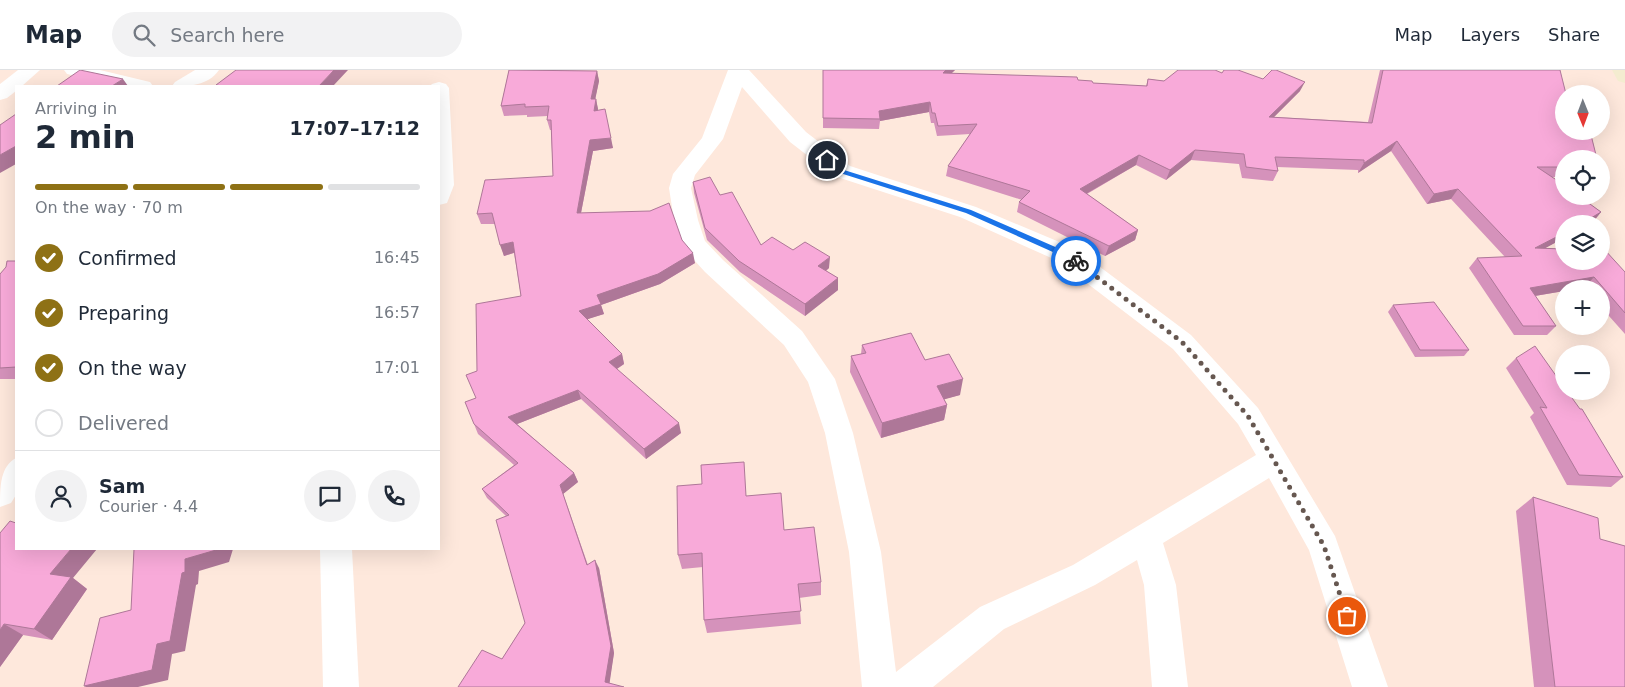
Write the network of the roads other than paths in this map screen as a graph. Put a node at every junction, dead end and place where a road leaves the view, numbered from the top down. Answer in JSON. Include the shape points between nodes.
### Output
{"nodes":[{"id":1,"x":30,"y":70,"type":"edge"},
{"id":2,"x":74,"y":70,"type":"edge"},
{"id":3,"x":209,"y":70,"type":"edge"},
{"id":4,"x":438,"y":70,"type":"edge"},
{"id":5,"x":738,"y":70,"type":"edge"},
{"id":6,"x":1622,"y":70,"type":"edge"},
{"id":7,"x":1625,"y":77,"type":"edge"},
{"id":8,"x":139,"y":85,"type":"edge"},
{"id":9,"x":184,"y":85,"type":"edge"},
{"id":10,"x":439,"y":85,"type":"edge"},
{"id":11,"x":0,"y":94,"type":"edge"},
{"id":12,"x":440,"y":112,"type":"edge"},
{"id":13,"x":440,"y":195,"type":"edge"},
{"id":14,"x":1273,"y":460,"type":"junction"},
{"id":15,"x":15,"y":472,"type":"edge"},
{"id":16,"x":0,"y":494,"type":"edge"},
{"id":17,"x":1146,"y":538,"type":"junction"},
{"id":18,"x":336,"y":550,"type":"edge"},
{"id":19,"x":341,"y":687,"type":"edge"},
{"id":20,"x":880,"y":687,"type":"edge"},
{"id":21,"x":906,"y":687,"type":"edge"},
{"id":22,"x":1170,"y":687,"type":"edge"},
{"id":23,"x":1370,"y":687,"type":"edge"}],
"edges":[{"from":1,"to":11,"type":"street"},
{"from":2,"to":8,"type":"street"},
{"from":3,"to":9,"type":"street"},
{"from":4,"to":10,"type":"street"},
{"from":5,"to":14,"type":"street","via":[[798,137],[842,171],[968,212],[1067,255],[1182,342],[1248,416]]},
{"from":5,"to":20,"type":"street","via":[[712,139],[684,174],[680,188],[686,220],[694,244],[793,338],[821,379],[839,433],[865,552]]},
{"from":6,"to":7,"type":"main road"},
{"from":12,"to":13,"type":"street","via":[[443,185]]},
{"from":14,"to":17,"type":"street"},
{"from":14,"to":23,"type":"street","via":[[1324,546]]},
{"from":15,"to":16,"type":"street"},
{"from":17,"to":21,"type":"street","via":[[1084,574],[992,618]]},
{"from":17,"to":22,"type":"street","via":[[1160,585]]},
{"from":18,"to":19,"type":"street"}]}
